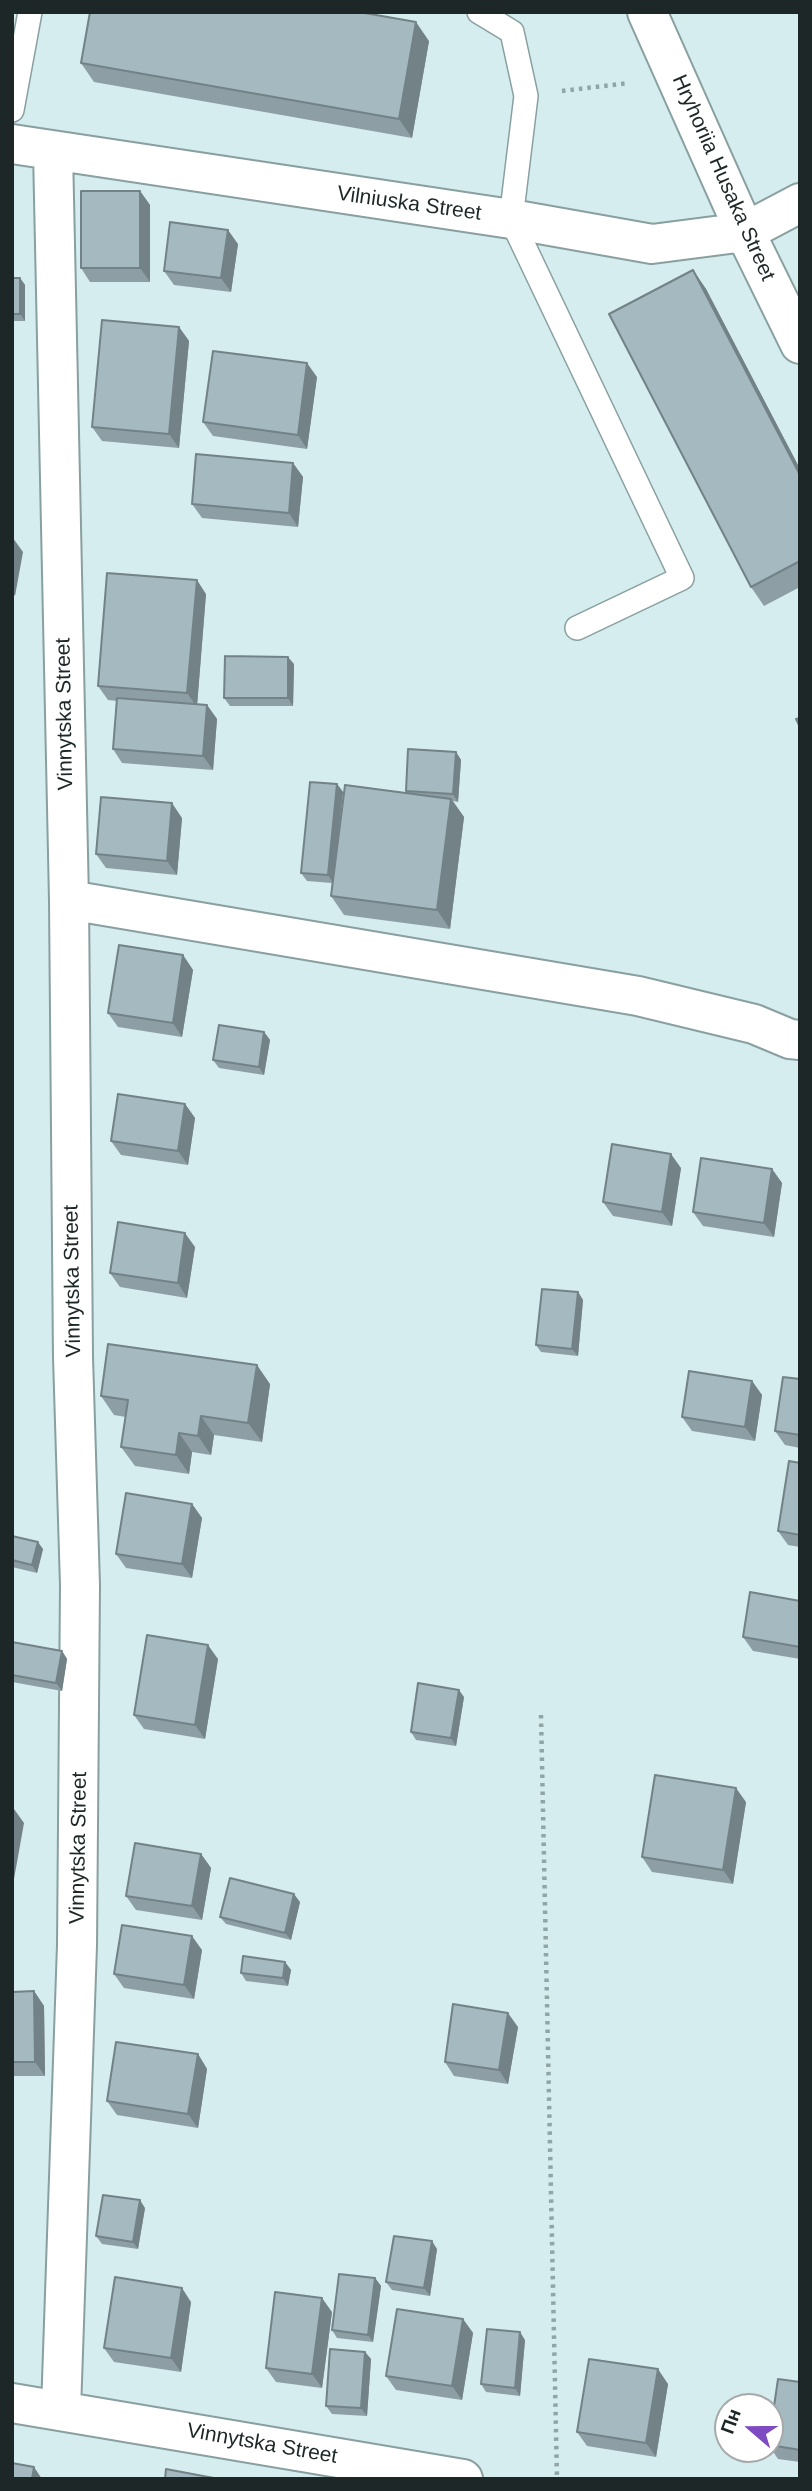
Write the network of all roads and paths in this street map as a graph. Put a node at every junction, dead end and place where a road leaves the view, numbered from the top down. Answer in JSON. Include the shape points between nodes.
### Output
{"nodes":[{"id":1,"x":30,"y":12,"type":"edge"},
{"id":2,"x":479,"y":12,"type":"edge"},
{"id":3,"x":647,"y":12,"type":"edge"},
{"id":4,"x":677,"y":77,"type":"junction"},
{"id":5,"x":526,"y":96,"type":"junction"},
{"id":6,"x":12,"y":110,"type":"edge"},
{"id":7,"x":12,"y":144,"type":"edge"},
{"id":8,"x":53,"y":151,"type":"junction"},
{"id":9,"x":800,"y":203,"type":"edge"},
{"id":10,"x":511,"y":219,"type":"junction"},
{"id":11,"x":745,"y":232,"type":"junction"},
{"id":12,"x":800,"y":344,"type":"edge"},
{"id":13,"x":577,"y":628,"type":"dead end"},
{"id":14,"x":69,"y":900,"type":"junction"},
{"id":15,"x":797,"y":1050,"type":"edge"},
{"id":16,"x":541,"y":1715,"type":"dead end"},
{"id":17,"x":12,"y":2403,"type":"edge"},
{"id":18,"x":61,"y":2410,"type":"junction"},
{"id":19,"x":463,"y":2479,"type":"edge"},
{"id":20,"x":557,"y":2479,"type":"edge"}],
"edges":[{"from":1,"to":6,"type":"lane"},
{"from":2,"to":5,"type":"lane","via":[[512,32]]},
{"from":3,"to":4,"type":"street","name":"Hryhoriia Husaka Street"},
{"from":4,"to":5,"type":"path"},
{"from":4,"to":11,"type":"street","name":"Hryhoriia Husaka Street"},
{"from":5,"to":10,"type":"lane"},
{"from":7,"to":8,"type":"street","name":"Vilniuska Street"},
{"from":8,"to":10,"type":"street","name":"Vilniuska Street"},
{"from":8,"to":14,"type":"street","name":"Vinnytska Street"},
{"from":9,"to":11,"type":"street","name":"Vilniuska Street"},
{"from":10,"to":11,"type":"street","name":"Vilniuska Street","via":[[652,244]]},
{"from":10,"to":13,"type":"lane","via":[[682,578]]},
{"from":11,"to":12,"type":"street","name":"Hryhoriia Husaka Street"},
{"from":14,"to":15,"type":"street","via":[[638,996],[754,1024]]},
{"from":14,"to":18,"type":"street","name":"Vinnytska Street","via":[[80,1782]]},
{"from":16,"to":20,"type":"path"},
{"from":17,"to":18,"type":"street","name":"Vinnytska Street"},
{"from":18,"to":19,"type":"street","name":"Vinnytska Street"}]}
